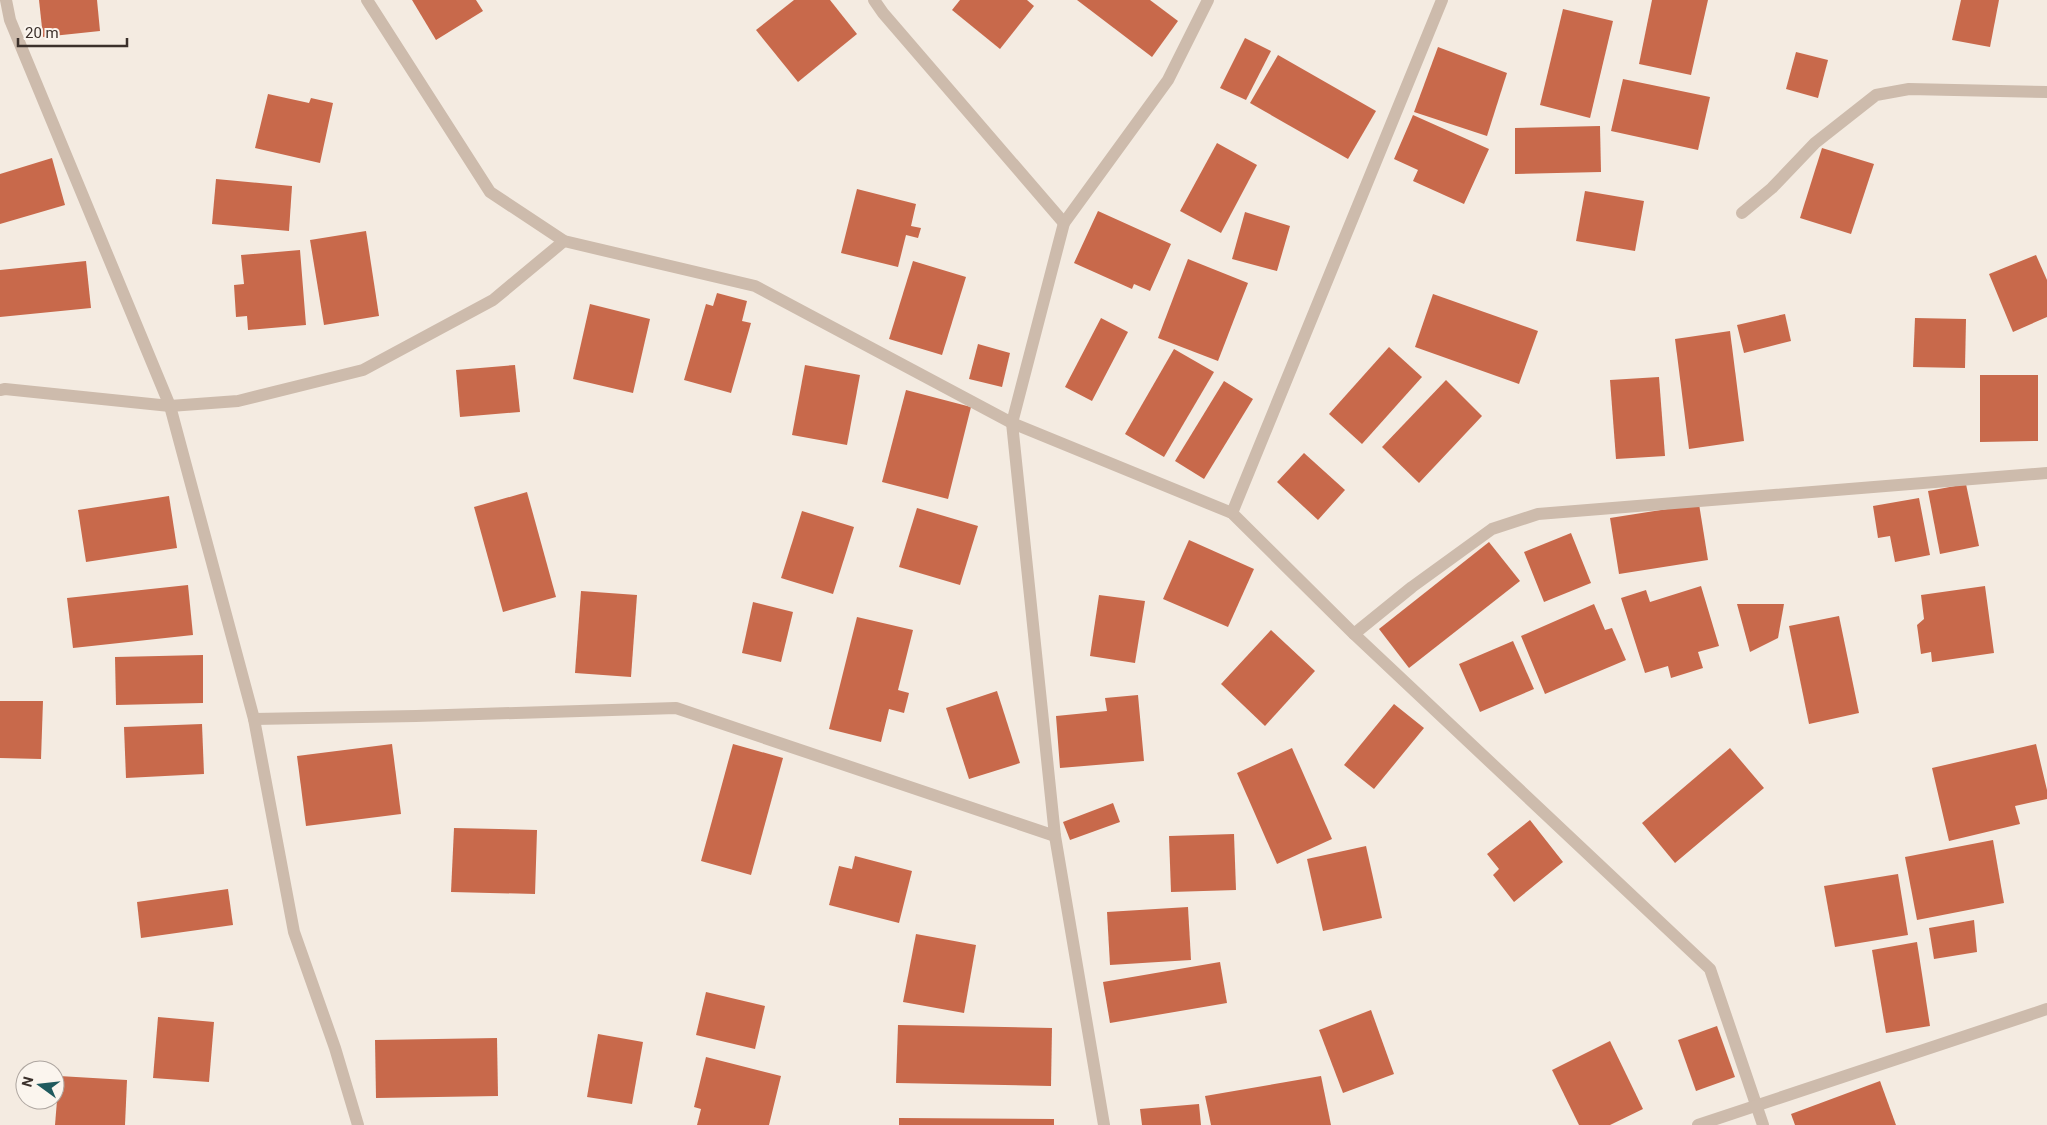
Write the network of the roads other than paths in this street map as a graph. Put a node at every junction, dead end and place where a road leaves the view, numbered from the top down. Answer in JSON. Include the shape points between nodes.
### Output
{"nodes":[{"id":1,"x":6,"y":0,"type":"edge"},
{"id":2,"x":367,"y":0,"type":"edge"},
{"id":3,"x":874,"y":0,"type":"edge"},
{"id":4,"x":1208,"y":0,"type":"edge"},
{"id":5,"x":1442,"y":0,"type":"edge"},
{"id":6,"x":5,"y":20,"type":"edge"},
{"id":7,"x":2047,"y":92,"type":"edge"},
{"id":8,"x":1742,"y":213,"type":"dead end"},
{"id":9,"x":1064,"y":223,"type":"junction"},
{"id":10,"x":564,"y":241,"type":"junction"},
{"id":11,"x":0,"y":390,"type":"edge"},
{"id":12,"x":170,"y":406,"type":"junction"},
{"id":13,"x":1012,"y":424,"type":"junction"},
{"id":14,"x":2047,"y":473,"type":"edge"},
{"id":15,"x":1232,"y":513,"type":"junction"},
{"id":16,"x":1354,"y":634,"type":"junction"},
{"id":17,"x":254,"y":719,"type":"junction"},
{"id":18,"x":1055,"y":836,"type":"junction"},
{"id":19,"x":2047,"y":1009,"type":"edge"},
{"id":20,"x":1756,"y":1105,"type":"junction"},
{"id":21,"x":358,"y":1125,"type":"edge"},
{"id":22,"x":1104,"y":1125,"type":"edge"},
{"id":23,"x":1698,"y":1125,"type":"edge"},
{"id":24,"x":1763,"y":1125,"type":"edge"}],
"edges":[{"from":1,"to":6,"type":"street"},
{"from":2,"to":10,"type":"street","via":[[490,192]]},
{"from":3,"to":9,"type":"street"},
{"from":4,"to":9,"type":"street","via":[[1168,80]]},
{"from":5,"to":15,"type":"street"},
{"from":6,"to":12,"type":"street"},
{"from":7,"to":8,"type":"street","via":[[1909,89],[1876,95],[1815,142],[1772,188]]},
{"from":9,"to":13,"type":"street"},
{"from":10,"to":12,"type":"street","via":[[493,300],[363,370],[238,401]]},
{"from":10,"to":13,"type":"street","via":[[754,286]]},
{"from":11,"to":12,"type":"street"},
{"from":12,"to":17,"type":"street"},
{"from":13,"to":15,"type":"street"},
{"from":13,"to":18,"type":"street"},
{"from":14,"to":16,"type":"street","via":[[1538,514],[1492,528]]},
{"from":15,"to":16,"type":"street"},
{"from":16,"to":20,"type":"street","via":[[1710,969]]},
{"from":17,"to":18,"type":"street","via":[[676,708]]},
{"from":17,"to":21,"type":"street","via":[[294,932]]},
{"from":18,"to":22,"type":"street"},
{"from":19,"to":20,"type":"street"},
{"from":20,"to":23,"type":"street"},
{"from":20,"to":24,"type":"street"}]}
